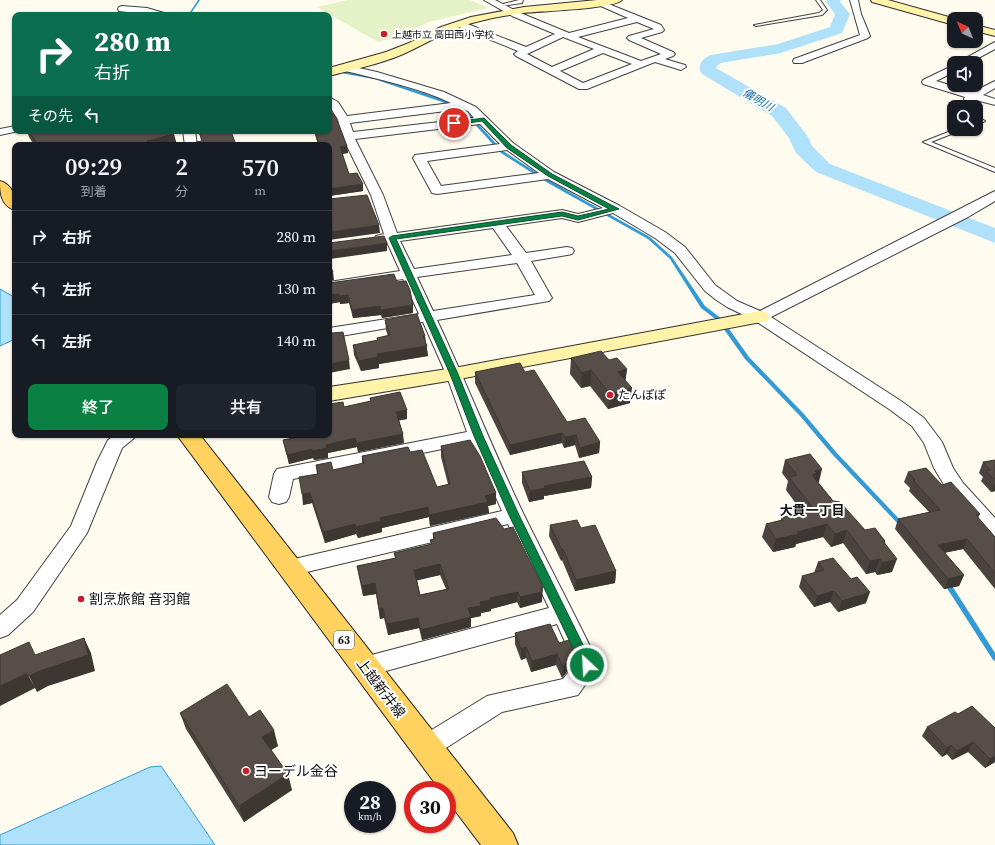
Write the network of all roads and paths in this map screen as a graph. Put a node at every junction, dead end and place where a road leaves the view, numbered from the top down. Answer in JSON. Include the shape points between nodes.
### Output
{"nodes":[{"id":1,"x":136,"y":0,"type":"edge"},
{"id":2,"x":488,"y":0,"type":"edge"},
{"id":3,"x":521,"y":0,"type":"edge"},
{"id":4,"x":617,"y":0,"type":"edge"},
{"id":5,"x":818,"y":0,"type":"edge"},
{"id":6,"x":854,"y":0,"type":"edge"},
{"id":7,"x":876,"y":0,"type":"edge"},
{"id":8,"x":598,"y":3,"type":"junction"},
{"id":9,"x":501,"y":6,"type":"junction"},
{"id":10,"x":120,"y":12,"type":"edge"},
{"id":11,"x":150,"y":12,"type":"edge"},
{"id":12,"x":513,"y":12,"type":"junction"},
{"id":13,"x":636,"y":19,"type":"junction"},
{"id":14,"x":947,"y":20,"type":"edge"},
{"id":15,"x":462,"y":25,"type":"junction"},
{"id":16,"x":756,"y":25,"type":"dead end"},
{"id":17,"x":983,"y":30,"type":"edge"},
{"id":18,"x":995,"y":33,"type":"edge"},
{"id":19,"x":566,"y":35,"type":"junction"},
{"id":20,"x":995,"y":45,"type":"edge"},
{"id":21,"x":603,"y":49,"type":"junction"},
{"id":22,"x":525,"y":50,"type":"junction"},
{"id":23,"x":975,"y":56,"type":"edge"},
{"id":24,"x":654,"y":59,"type":"junction"},
{"id":25,"x":798,"y":61,"type":"dead end"},
{"id":26,"x":641,"y":64,"type":"junction"},
{"id":27,"x":681,"y":67,"type":"dead end"},
{"id":28,"x":345,"y":68,"type":"junction"},
{"id":29,"x":332,"y":71,"type":"edge"},
{"id":30,"x":552,"y":71,"type":"junction"},
{"id":31,"x":947,"y":73,"type":"edge"},
{"id":32,"x":983,"y":82,"type":"edge"},
{"id":33,"x":994,"y":85,"type":"edge"},
{"id":34,"x":947,"y":88,"type":"edge"},
{"id":35,"x":961,"y":92,"type":"edge"},
{"id":36,"x":975,"y":96,"type":"junction"},
{"id":37,"x":964,"y":100,"type":"edge"},
{"id":38,"x":332,"y":102,"type":"edge"},
{"id":39,"x":995,"y":102,"type":"edge"},
{"id":40,"x":464,"y":105,"type":"junction"},
{"id":41,"x":344,"y":120,"type":"junction"},
{"id":42,"x":484,"y":120,"type":"junction"},
{"id":43,"x":12,"y":130,"type":"edge"},
{"id":44,"x":0,"y":132,"type":"edge"},
{"id":45,"x":947,"y":134,"type":"edge"},
{"id":46,"x":348,"y":136,"type":"junction"},
{"id":47,"x":509,"y":146,"type":"junction"},
{"id":48,"x":995,"y":170,"type":"edge"},
{"id":49,"x":550,"y":175,"type":"junction"},
{"id":50,"x":0,"y":186,"type":"edge"},
{"id":51,"x":377,"y":195,"type":"junction"},
{"id":52,"x":995,"y":195,"type":"edge"},
{"id":53,"x":363,"y":197,"type":"edge"},
{"id":54,"x":12,"y":201,"type":"edge"},
{"id":55,"x":615,"y":209,"type":"junction"},
{"id":56,"x":498,"y":223,"type":"junction"},
{"id":57,"x":392,"y":238,"type":"junction"},
{"id":58,"x":368,"y":241,"type":"edge"},
{"id":59,"x":567,"y":251,"type":"dead end"},
{"id":60,"x":522,"y":258,"type":"junction"},
{"id":61,"x":410,"y":274,"type":"junction"},
{"id":62,"x":332,"y":286,"type":"edge"},
{"id":63,"x":427,"y":316,"type":"junction"},
{"id":64,"x":760,"y":317,"type":"junction"},
{"id":65,"x":332,"y":332,"type":"edge"},
{"id":66,"x":454,"y":374,"type":"junction"},
{"id":67,"x":332,"y":394,"type":"edge"},
{"id":68,"x":478,"y":436,"type":"junction"},
{"id":69,"x":123,"y":438,"type":"edge"},
{"id":70,"x":190,"y":438,"type":"edge"},
{"id":71,"x":279,"y":497,"type":"dead end"},
{"id":72,"x":514,"y":515,"type":"junction"},
{"id":73,"x":995,"y":531,"type":"edge"},
{"id":74,"x":290,"y":568,"type":"junction"},
{"id":75,"x":563,"y":613,"type":"junction"},
{"id":76,"x":0,"y":629,"type":"edge"},
{"id":77,"x":364,"y":667,"type":"junction"},
{"id":78,"x":426,"y":747,"type":"junction"},
{"id":79,"x":501,"y":845,"type":"edge"}],
"edges":[{"from":1,"to":10,"type":"street"},
{"from":2,"to":9,"type":"street"},
{"from":3,"to":9,"type":"lane"},
{"from":4,"to":8,"type":"street"},
{"from":5,"to":16,"type":"lane","via":[[825,10],[820,14]]},
{"from":6,"to":25,"type":"street","via":[[864,36]]},
{"from":7,"to":14,"type":"street"},
{"from":8,"to":12,"type":"street"},
{"from":8,"to":13,"type":"street"},
{"from":9,"to":12,"type":"street"},
{"from":10,"to":11,"type":"street"},
{"from":12,"to":15,"type":"street","via":[[475,19]]},
{"from":12,"to":19,"type":"street"},
{"from":13,"to":19,"type":"street"},
{"from":13,"to":24,"type":"street","via":[[658,27],[659,30],[632,38],[670,54]]},
{"from":15,"to":22,"type":"street"},
{"from":15,"to":28,"type":"street","via":[[445,29],[398,52]]},
{"from":17,"to":18,"type":"street"},
{"from":19,"to":21,"type":"street"},
{"from":19,"to":22,"type":"street"},
{"from":20,"to":23,"type":"street"},
{"from":21,"to":26,"type":"street"},
{"from":21,"to":30,"type":"street"},
{"from":22,"to":30,"type":"street","via":[[519,54]]},
{"from":24,"to":26,"type":"street"},
{"from":24,"to":27,"type":"street"},
{"from":26,"to":30,"type":"street","via":[[579,89]]},
{"from":28,"to":29,"type":"street"},
{"from":28,"to":40,"type":"street","via":[[440,94]]},
{"from":31,"to":34,"type":"street","via":[[927,82]]},
{"from":32,"to":33,"type":"street"},
{"from":33,"to":36,"type":"street"},
{"from":35,"to":36,"type":"street"},
{"from":36,"to":37,"type":"street"},
{"from":36,"to":39,"type":"street"},
{"from":38,"to":41,"type":"street"},
{"from":40,"to":41,"type":"street"},
{"from":40,"to":42,"type":"street"},
{"from":41,"to":46,"type":"street"},
{"from":42,"to":46,"type":"street"},
{"from":42,"to":47,"type":"street"},
{"from":43,"to":44,"type":"street"},
{"from":45,"to":48,"type":"lane","via":[[926,142]]},
{"from":46,"to":51,"type":"street"},
{"from":47,"to":49,"type":"street"},
{"from":47,"to":49,"type":"street","via":[[419,158],[437,190]]},
{"from":49,"to":55,"type":"street"},
{"from":50,"to":54,"type":"main road"},
{"from":51,"to":53,"type":"street"},
{"from":51,"to":57,"type":"street"},
{"from":52,"to":64,"type":"street","via":[[963,214]]},
{"from":55,"to":56,"type":"street","via":[[578,218],[562,214]]},
{"from":55,"to":64,"type":"street","via":[[660,235],[680,250],[710,288],[720,296]]},
{"from":56,"to":57,"type":"street"},
{"from":56,"to":60,"type":"street"},
{"from":57,"to":58,"type":"street"},
{"from":57,"to":61,"type":"street"},
{"from":59,"to":60,"type":"street"},
{"from":60,"to":61,"type":"street"},
{"from":60,"to":63,"type":"street","via":[[544,298]]},
{"from":61,"to":62,"type":"street"},
{"from":61,"to":63,"type":"street"},
{"from":63,"to":65,"type":"street"},
{"from":63,"to":66,"type":"street"},
{"from":64,"to":66,"type":"street"},
{"from":64,"to":73,"type":"street","via":[[918,422],[933,442],[956,488]]},
{"from":66,"to":67,"type":"street"},
{"from":66,"to":68,"type":"street"},
{"from":68,"to":71,"type":"street","via":[[284,474]]},
{"from":68,"to":72,"type":"street"},
{"from":69,"to":76,"type":"street","via":[[115,444],[106,462],[80,528],[25,606]]},
{"from":70,"to":74,"type":"main road","name":"上越新井線","number":"63"},
{"from":72,"to":74,"type":"street"},
{"from":72,"to":75,"type":"street"},
{"from":74,"to":77,"type":"main road","name":"上越新井線","number":"63"},
{"from":75,"to":77,"type":"street"},
{"from":75,"to":78,"type":"street","via":[[587,665],[570,688],[496,703]]},
{"from":77,"to":78,"type":"main road","name":"上越新井線","number":"63"},
{"from":78,"to":79,"type":"main road","name":"上越新井線","number":"63"}]}
